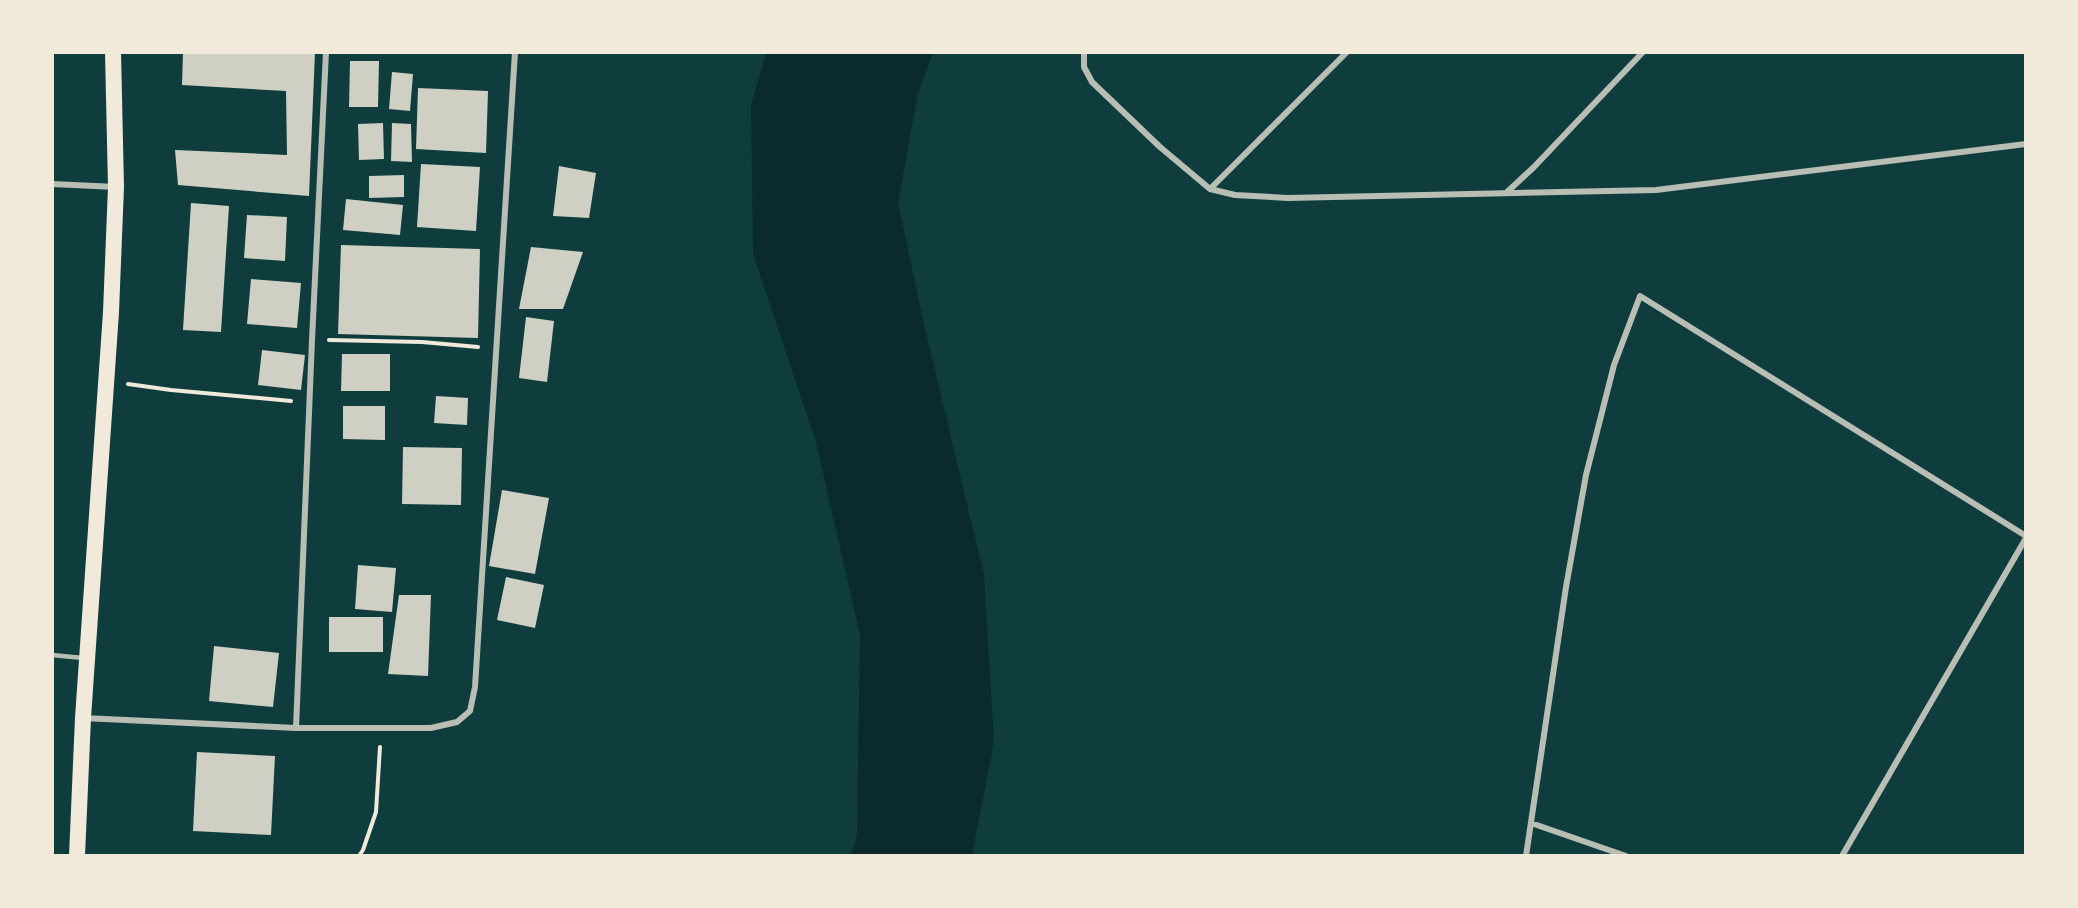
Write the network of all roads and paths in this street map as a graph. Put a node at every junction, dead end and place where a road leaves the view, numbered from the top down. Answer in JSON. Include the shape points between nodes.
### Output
{"nodes":[{"id":1,"x":113,"y":52,"type":"edge"},
{"id":2,"x":326,"y":52,"type":"edge"},
{"id":3,"x":515,"y":52,"type":"edge"},
{"id":4,"x":1084,"y":52,"type":"edge"},
{"id":5,"x":1347,"y":52,"type":"edge"},
{"id":6,"x":1643,"y":52,"type":"edge"},
{"id":7,"x":2025,"y":144,"type":"edge"},
{"id":8,"x":52,"y":184,"type":"edge"},
{"id":9,"x":116,"y":188,"type":"junction"},
{"id":10,"x":1210,"y":189,"type":"junction"},
{"id":11,"x":1506,"y":193,"type":"junction"},
{"id":12,"x":312,"y":340,"type":"junction"},
{"id":13,"x":496,"y":349,"type":"junction"},
{"id":14,"x":107,"y":381,"type":"junction"},
{"id":15,"x":309,"y":402,"type":"junction"},
{"id":16,"x":2025,"y":537,"type":"edge"},
{"id":17,"x":52,"y":655,"type":"edge"},
{"id":18,"x":87,"y":659,"type":"junction"},
{"id":19,"x":83,"y":718,"type":"junction"},
{"id":20,"x":296,"y":728,"type":"junction"},
{"id":21,"x":381,"y":728,"type":"junction"},
{"id":22,"x":1531,"y":824,"type":"junction"},
{"id":23,"x":77,"y":855,"type":"edge"},
{"id":24,"x":359,"y":855,"type":"edge"},
{"id":25,"x":1526,"y":855,"type":"edge"},
{"id":26,"x":1626,"y":855,"type":"edge"},
{"id":27,"x":1842,"y":855,"type":"edge"}],
"edges":[{"from":1,"to":9,"type":"highway"},
{"from":2,"to":12,"type":"street"},
{"from":3,"to":13,"type":"street"},
{"from":4,"to":10,"type":"street","via":[[1084,67],[1092,82]]},
{"from":5,"to":10,"type":"street"},
{"from":6,"to":11,"type":"street"},
{"from":7,"to":11,"type":"street","via":[[1656,190]]},
{"from":8,"to":9,"type":"street"},
{"from":9,"to":14,"type":"highway"},
{"from":10,"to":11,"type":"street","via":[[1235,195],[1288,198]]},
{"from":12,"to":13,"type":"path","via":[[422,342]]},
{"from":12,"to":15,"type":"street"},
{"from":13,"to":21,"type":"street","via":[[473,705],[464,718],[450,724]]},
{"from":14,"to":15,"type":"path"},
{"from":14,"to":18,"type":"highway"},
{"from":15,"to":20,"type":"street"},
{"from":16,"to":22,"type":"street","via":[[1640,296],[1614,365],[1586,475]]},
{"from":16,"to":27,"type":"street"},
{"from":17,"to":18,"type":"lane"},
{"from":18,"to":19,"type":"highway"},
{"from":19,"to":20,"type":"street"},
{"from":19,"to":23,"type":"highway"},
{"from":20,"to":21,"type":"street"},
{"from":21,"to":24,"type":"path","via":[[376,812]]},
{"from":22,"to":25,"type":"street"},
{"from":22,"to":26,"type":"street"}]}
